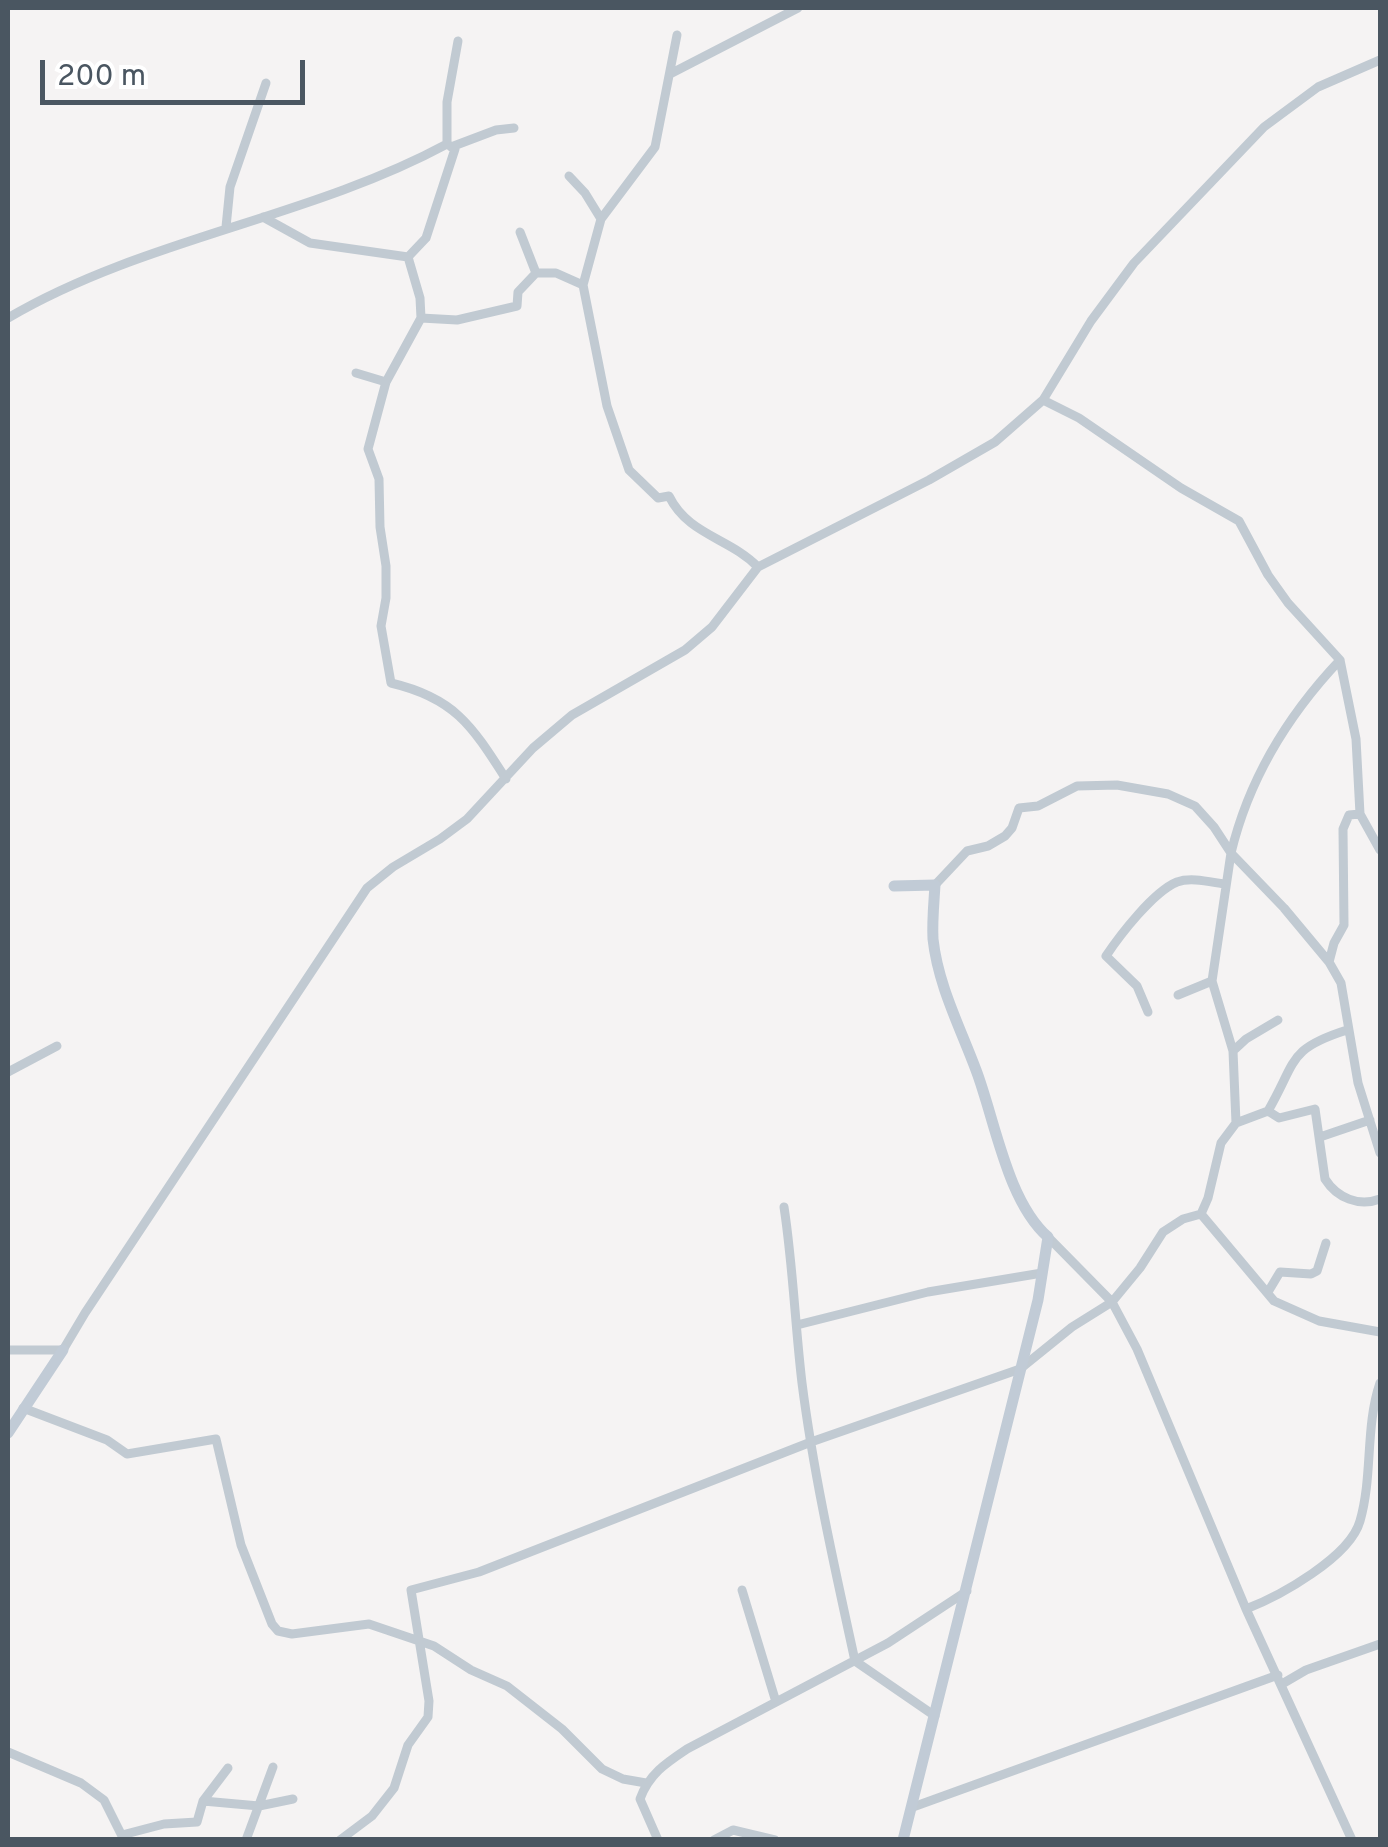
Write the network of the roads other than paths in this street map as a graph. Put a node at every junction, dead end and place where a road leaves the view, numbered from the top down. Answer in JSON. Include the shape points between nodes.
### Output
{"nodes":[{"id":1,"x":798,"y":8,"type":"edge"},
{"id":2,"x":677,"y":35,"type":"dead end"},
{"id":3,"x":458,"y":41,"type":"dead end"},
{"id":4,"x":1380,"y":60,"type":"edge"},
{"id":5,"x":670,"y":74,"type":"junction"},
{"id":6,"x":266,"y":83,"type":"dead end"},
{"id":7,"x":514,"y":128,"type":"dead end"},
{"id":8,"x":449,"y":145,"type":"junction"},
{"id":9,"x":569,"y":176,"type":"dead end"},
{"id":10,"x":263,"y":217,"type":"junction"},
{"id":11,"x":601,"y":219,"type":"junction"},
{"id":12,"x":226,"y":227,"type":"junction"},
{"id":13,"x":520,"y":232,"type":"dead end"},
{"id":14,"x":408,"y":258,"type":"junction"},
{"id":15,"x":536,"y":273,"type":"junction"},
{"id":16,"x":583,"y":285,"type":"junction"},
{"id":17,"x":8,"y":318,"type":"edge"},
{"id":18,"x":421,"y":318,"type":"junction"},
{"id":19,"x":356,"y":373,"type":"dead end"},
{"id":20,"x":386,"y":382,"type":"junction"},
{"id":21,"x":1043,"y":400,"type":"junction"},
{"id":22,"x":758,"y":567,"type":"junction"},
{"id":23,"x":1340,"y":660,"type":"junction"},
{"id":24,"x":506,"y":779,"type":"junction"},
{"id":25,"x":1360,"y":814,"type":"junction"},
{"id":26,"x":1380,"y":850,"type":"edge"},
{"id":27,"x":1231,"y":854,"type":"junction"},
{"id":28,"x":1224,"y":884,"type":"junction"},
{"id":29,"x":935,"y":885,"type":"junction"},
{"id":30,"x":894,"y":886,"type":"dead end"},
{"id":31,"x":1329,"y":962,"type":"junction"},
{"id":32,"x":1212,"y":981,"type":"junction"},
{"id":33,"x":1178,"y":995,"type":"dead end"},
{"id":34,"x":1148,"y":1012,"type":"dead end"},
{"id":35,"x":1278,"y":1020,"type":"dead end"},
{"id":36,"x":1347,"y":1030,"type":"junction"},
{"id":37,"x":57,"y":1046,"type":"dead end"},
{"id":38,"x":1233,"y":1052,"type":"junction"},
{"id":39,"x":8,"y":1072,"type":"edge"},
{"id":40,"x":1268,"y":1111,"type":"junction"},
{"id":41,"x":1370,"y":1120,"type":"junction"},
{"id":42,"x":1236,"y":1123,"type":"junction"},
{"id":43,"x":1320,"y":1137,"type":"junction"},
{"id":44,"x":1380,"y":1153,"type":"edge"},
{"id":45,"x":1380,"y":1199,"type":"edge"},
{"id":46,"x":784,"y":1207,"type":"dead end"},
{"id":47,"x":1201,"y":1214,"type":"junction"},
{"id":48,"x":1048,"y":1237,"type":"junction"},
{"id":49,"x":1326,"y":1243,"type":"dead end"},
{"id":50,"x":1042,"y":1274,"type":"junction"},
{"id":51,"x":1268,"y":1292,"type":"junction"},
{"id":52,"x":1112,"y":1302,"type":"junction"},
{"id":53,"x":797,"y":1325,"type":"junction"},
{"id":54,"x":1380,"y":1332,"type":"edge"},
{"id":55,"x":8,"y":1350,"type":"edge"},
{"id":56,"x":63,"y":1350,"type":"junction"},
{"id":57,"x":1020,"y":1369,"type":"junction"},
{"id":58,"x":1380,"y":1383,"type":"edge"},
{"id":59,"x":23,"y":1408,"type":"junction"},
{"id":60,"x":8,"y":1433,"type":"edge"},
{"id":61,"x":811,"y":1442,"type":"junction"},
{"id":62,"x":742,"y":1590,"type":"dead end"},
{"id":63,"x":966,"y":1591,"type":"junction"},
{"id":64,"x":1246,"y":1609,"type":"junction"},
{"id":65,"x":419,"y":1642,"type":"junction"},
{"id":66,"x":1380,"y":1644,"type":"edge"},
{"id":67,"x":855,"y":1661,"type":"junction"},
{"id":68,"x":1280,"y":1680,"type":"junction"},
{"id":69,"x":776,"y":1702,"type":"junction"},
{"id":70,"x":936,"y":1716,"type":"junction"},
{"id":71,"x":8,"y":1752,"type":"edge"},
{"id":72,"x":273,"y":1767,"type":"dead end"},
{"id":73,"x":228,"y":1768,"type":"dead end"},
{"id":74,"x":646,"y":1783,"type":"junction"},
{"id":75,"x":293,"y":1798,"type":"dead end"},
{"id":76,"x":204,"y":1801,"type":"junction"},
{"id":77,"x":259,"y":1806,"type":"junction"},
{"id":78,"x":913,"y":1807,"type":"junction"},
{"id":79,"x":123,"y":1837,"type":"edge"},
{"id":80,"x":246,"y":1840,"type":"edge"},
{"id":81,"x":340,"y":1840,"type":"edge"},
{"id":82,"x":658,"y":1840,"type":"edge"},
{"id":83,"x":714,"y":1840,"type":"edge"},
{"id":84,"x":775,"y":1840,"type":"edge"},
{"id":85,"x":903,"y":1840,"type":"edge"},
{"id":86,"x":1352,"y":1840,"type":"edge"}],
"edges":[{"from":1,"to":5,"type":"street"},
{"from":2,"to":5,"type":"street"},
{"from":3,"to":8,"type":"street","via":[[446,102]]},
{"from":4,"to":21,"type":"street","via":[[1318,87],[1264,127],[1134,263]]},
{"from":5,"to":11,"type":"street","via":[[654,147]]},
{"from":6,"to":12,"type":"street","via":[[230,187]]},
{"from":7,"to":8,"type":"street"},
{"from":8,"to":10,"type":"street"},
{"from":8,"to":14,"type":"street","via":[[455,150],[426,238]]},
{"from":9,"to":11,"type":"street"},
{"from":10,"to":12,"type":"street"},
{"from":10,"to":14,"type":"street","via":[[310,243]]},
{"from":11,"to":16,"type":"street"},
{"from":12,"to":17,"type":"street","via":[[46,296]]},
{"from":13,"to":15,"type":"street"},
{"from":14,"to":18,"type":"street"},
{"from":15,"to":16,"type":"street"},
{"from":15,"to":18,"type":"street","via":[[518,292],[516,306],[457,320]]},
{"from":16,"to":22,"type":"street","via":[[628,470],[658,498],[669,496],[678,514],[704,534]]},
{"from":18,"to":20,"type":"street"},
{"from":19,"to":20,"type":"street"},
{"from":20,"to":24,"type":"street","via":[[368,449],[379,479],[386,566],[381,626],[392,683],[426,691],[454,709]]},
{"from":21,"to":22,"type":"street","via":[[996,442]]},
{"from":21,"to":23,"type":"street","via":[[1239,520],[1288,603]]},
{"from":22,"to":24,"type":"street","via":[[712,627],[685,650],[572,715]]},
{"from":23,"to":25,"type":"street","via":[[1356,739]]},
{"from":23,"to":27,"type":"street","via":[[1312,689],[1260,770]]},
{"from":24,"to":56,"type":"street","via":[[468,818],[367,888]]},
{"from":25,"to":26,"type":"street"},
{"from":25,"to":31,"type":"street","via":[[1349,815],[1343,829],[1344,925]]},
{"from":27,"to":28,"type":"street"},
{"from":27,"to":29,"type":"street","via":[[1195,806],[1168,794],[1077,786],[1019,808],[1005,836],[967,851]]},
{"from":27,"to":31,"type":"street"},
{"from":28,"to":32,"type":"street"},
{"from":28,"to":34,"type":"street","via":[[1176,883],[1141,912],[1106,956],[1138,986]]},
{"from":29,"to":30,"type":"street"},
{"from":29,"to":48,"type":"street","via":[[933,939],[951,1010],[1021,1198]]},
{"from":31,"to":36,"type":"street","via":[[1342,984]]},
{"from":32,"to":33,"type":"street"},
{"from":32,"to":38,"type":"street"},
{"from":35,"to":38,"type":"street"},
{"from":36,"to":40,"type":"street","via":[[1306,1046]]},
{"from":36,"to":41,"type":"street"},
{"from":37,"to":39,"type":"street"},
{"from":38,"to":42,"type":"street"},
{"from":40,"to":42,"type":"street"},
{"from":40,"to":43,"type":"street","via":[[1279,1118],[1315,1109]]},
{"from":41,"to":43,"type":"street"},
{"from":41,"to":44,"type":"street"},
{"from":42,"to":47,"type":"street","via":[[1221,1142]]},
{"from":43,"to":45,"type":"street","via":[[1331,1188],[1360,1202]]},
{"from":46,"to":53,"type":"street"},
{"from":47,"to":51,"type":"street"},
{"from":47,"to":52,"type":"street","via":[[1162,1232]]},
{"from":48,"to":50,"type":"street"},
{"from":48,"to":52,"type":"street"},
{"from":49,"to":51,"type":"street","via":[[1318,1270],[1280,1272]]},
{"from":50,"to":53,"type":"street","via":[[928,1292]]},
{"from":50,"to":57,"type":"street"},
{"from":51,"to":54,"type":"street","via":[[1319,1321]]},
{"from":52,"to":57,"type":"street"},
{"from":52,"to":64,"type":"street"},
{"from":53,"to":61,"type":"street"},
{"from":55,"to":56,"type":"street"},
{"from":56,"to":59,"type":"street"},
{"from":57,"to":61,"type":"street"},
{"from":57,"to":63,"type":"street"},
{"from":58,"to":64,"type":"street","via":[[1356,1530],[1302,1582]]},
{"from":59,"to":60,"type":"street"},
{"from":59,"to":65,"type":"street","via":[[127,1454],[216,1439],[241,1546],[278,1631],[369,1624]]},
{"from":61,"to":65,"type":"street","via":[[479,1572],[411,1590]]},
{"from":61,"to":67,"type":"street"},
{"from":62,"to":69,"type":"street"},
{"from":63,"to":67,"type":"street"},
{"from":63,"to":70,"type":"street"},
{"from":64,"to":68,"type":"street"},
{"from":65,"to":74,"type":"street","via":[[507,1686],[602,1768]]},
{"from":65,"to":81,"type":"street","via":[[428,1717],[408,1745],[394,1788]]},
{"from":66,"to":68,"type":"street"},
{"from":67,"to":69,"type":"street"},
{"from":67,"to":70,"type":"street"},
{"from":68,"to":78,"type":"street"},
{"from":68,"to":86,"type":"street"},
{"from":69,"to":74,"type":"street","via":[[688,1749]]},
{"from":70,"to":78,"type":"street"},
{"from":71,"to":79,"type":"street","via":[[104,1800]]},
{"from":72,"to":77,"type":"street"},
{"from":73,"to":76,"type":"street"},
{"from":74,"to":82,"type":"street","via":[[640,1799]]},
{"from":75,"to":77,"type":"street"},
{"from":76,"to":77,"type":"street"},
{"from":76,"to":79,"type":"street","via":[[197,1822]]},
{"from":77,"to":80,"type":"street"},
{"from":78,"to":85,"type":"street"},
{"from":83,"to":84,"type":"street","via":[[733,1830]]}]}
